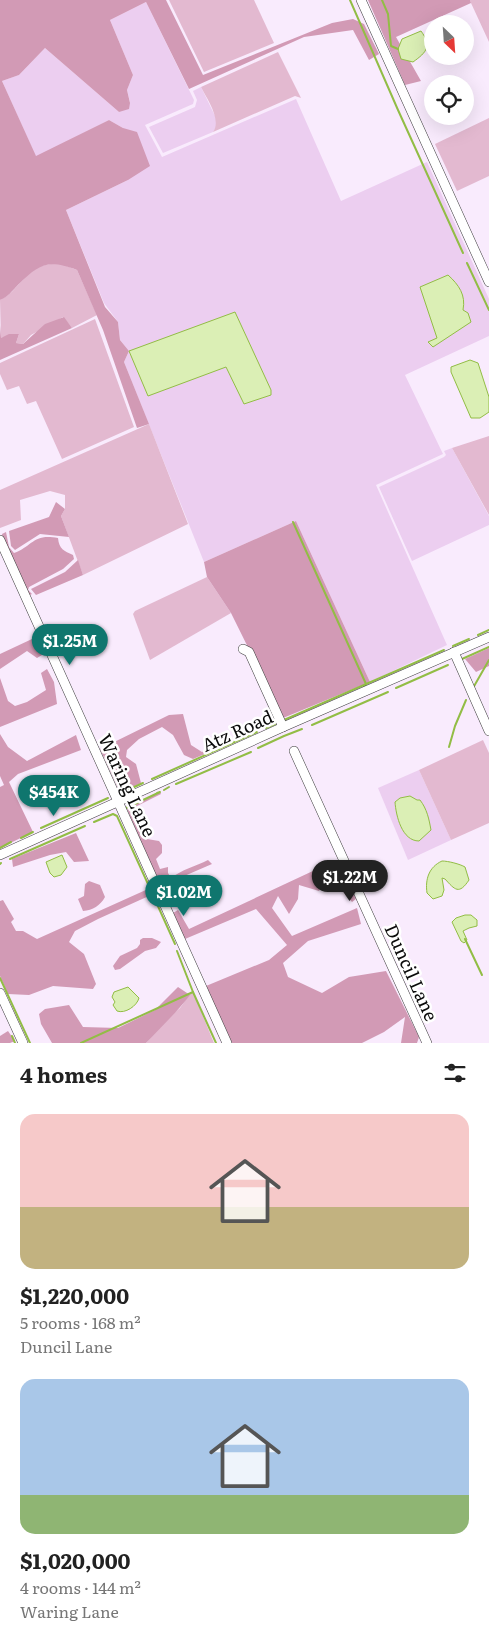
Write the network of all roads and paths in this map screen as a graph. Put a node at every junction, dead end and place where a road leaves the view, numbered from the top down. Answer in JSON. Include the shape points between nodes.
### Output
{"nodes":[{"id":1,"x":361,"y":0,"type":"edge"},
{"id":2,"x":489,"y":282,"type":"edge"},
{"id":3,"x":0,"y":540,"type":"edge"},
{"id":4,"x":489,"y":637,"type":"edge"},
{"id":5,"x":243,"y":649,"type":"dead end"},
{"id":6,"x":454,"y":652,"type":"junction"},
{"id":7,"x":283,"y":728,"type":"junction"},
{"id":8,"x":489,"y":731,"type":"edge"},
{"id":9,"x":294,"y":751,"type":"dead end"},
{"id":10,"x":117,"y":802,"type":"junction"},
{"id":11,"x":0,"y":855,"type":"edge"},
{"id":12,"x":0,"y":993,"type":"edge"},
{"id":13,"x":23,"y":1043,"type":"edge"},
{"id":14,"x":227,"y":1043,"type":"edge"},
{"id":15,"x":426,"y":1043,"type":"edge"}],
"edges":[{"from":1,"to":2,"type":"street"},
{"from":3,"to":10,"type":"street","name":"Waring Lane"},
{"from":4,"to":6,"type":"street","name":"Atz Road"},
{"from":5,"to":7,"type":"street","via":[[249,652]]},
{"from":6,"to":7,"type":"street","name":"Atz Road"},
{"from":6,"to":8,"type":"street"},
{"from":7,"to":10,"type":"street","name":"Atz Road"},
{"from":9,"to":15,"type":"street","name":"Duncil Lane"},
{"from":10,"to":11,"type":"street","name":"Atz Road"},
{"from":10,"to":14,"type":"street","name":"Waring Lane"},
{"from":12,"to":13,"type":"street"}]}
